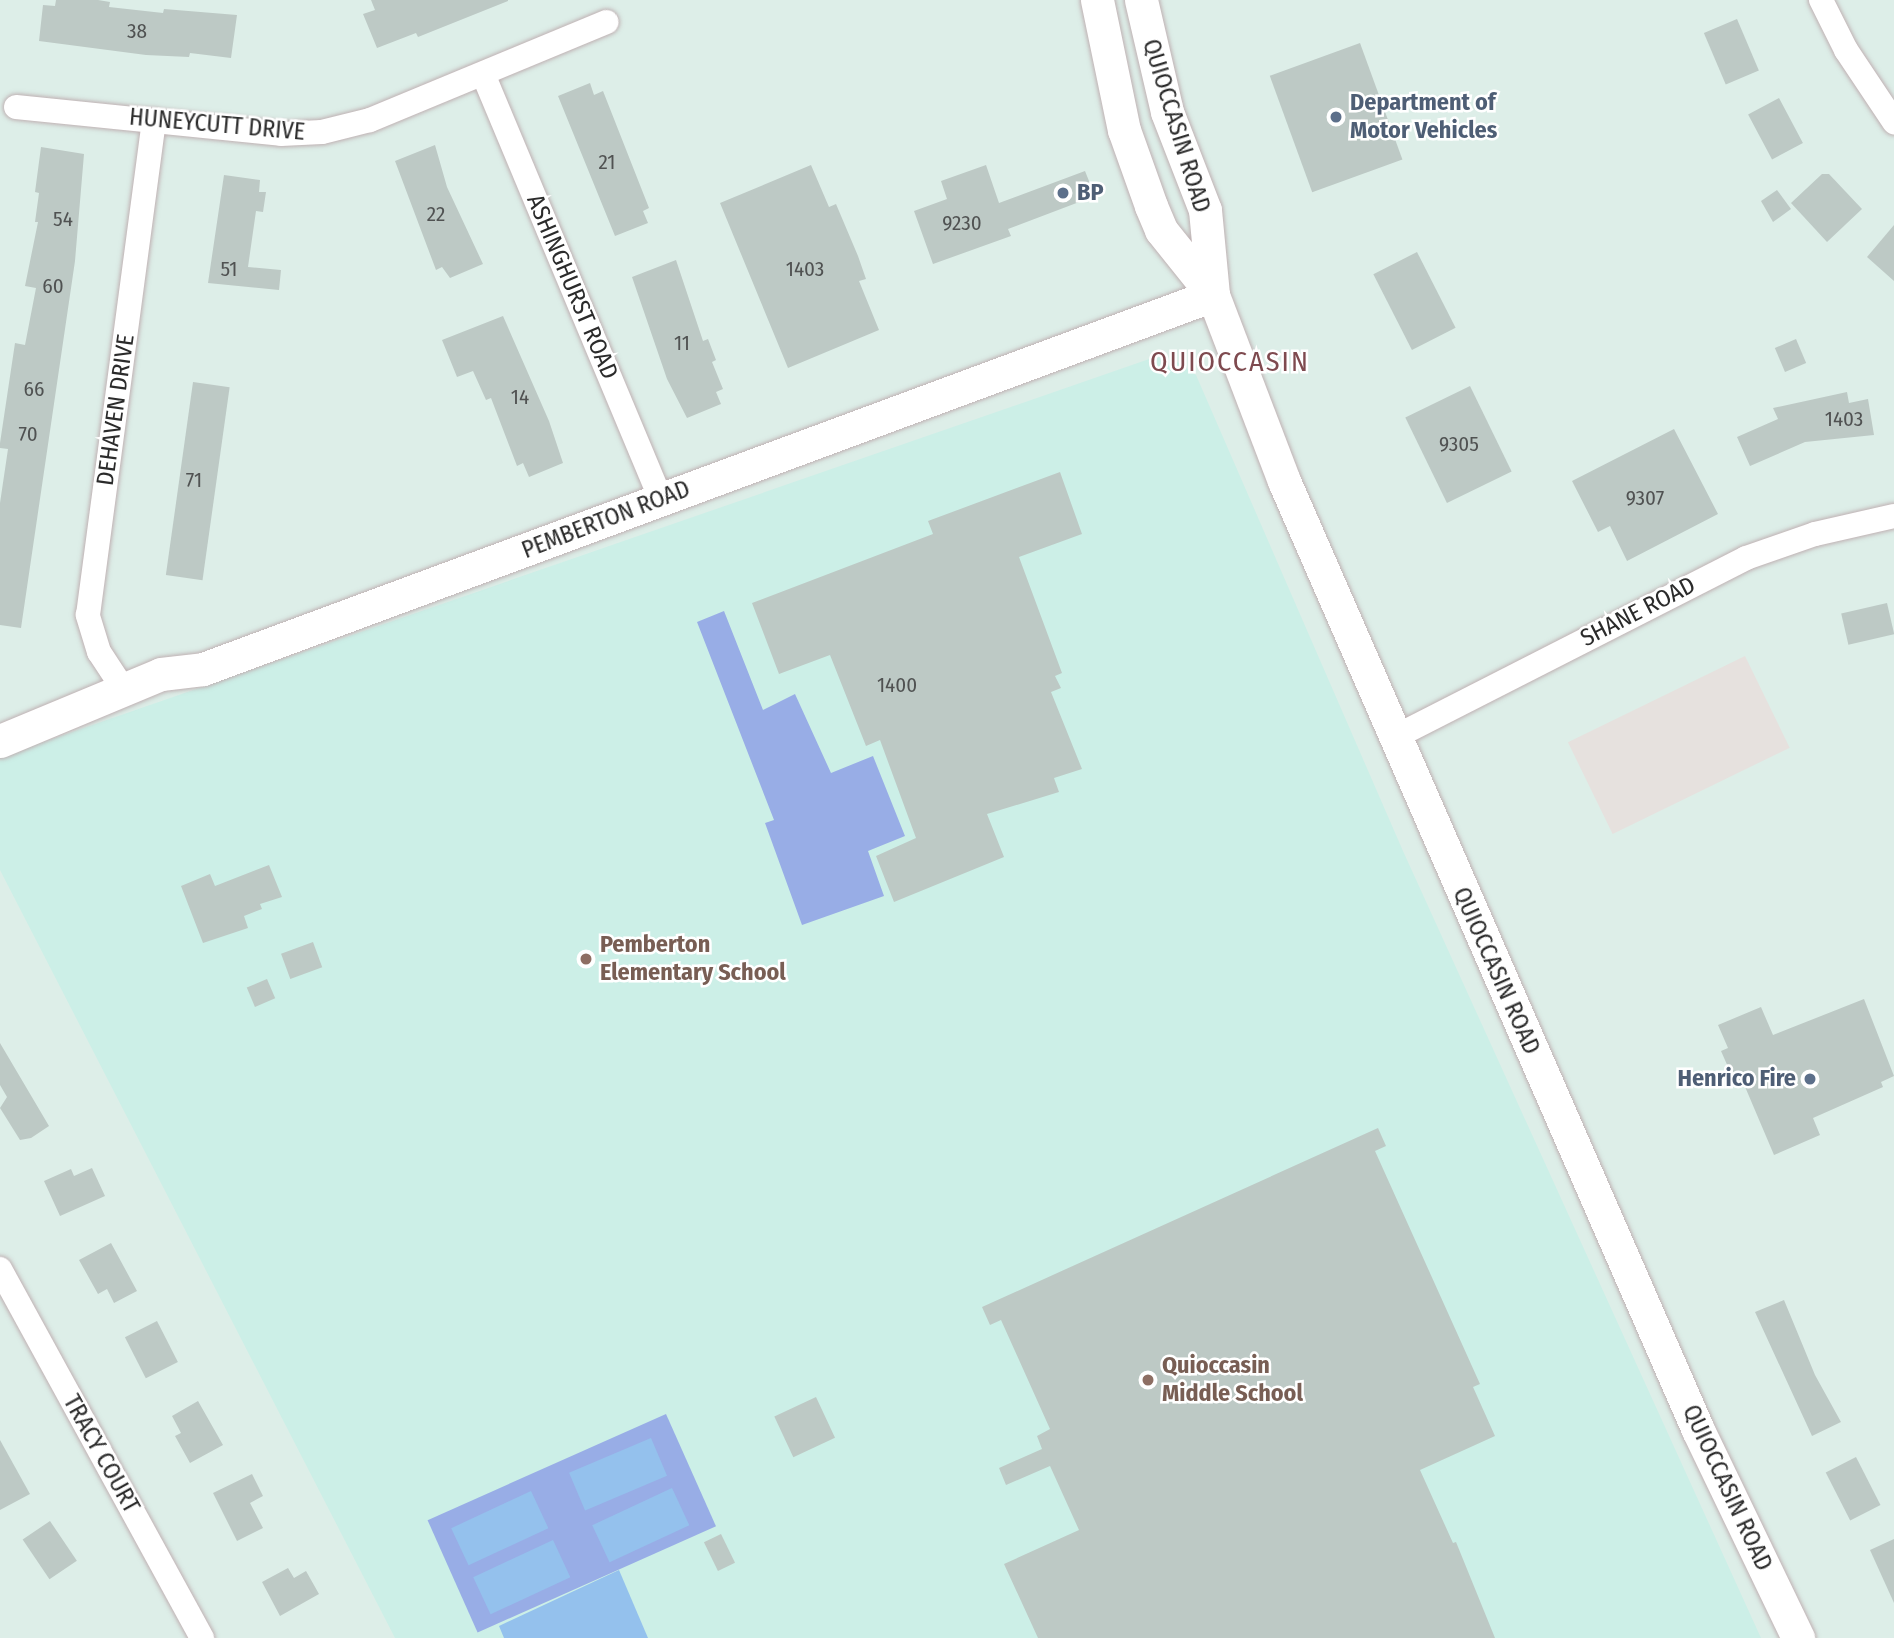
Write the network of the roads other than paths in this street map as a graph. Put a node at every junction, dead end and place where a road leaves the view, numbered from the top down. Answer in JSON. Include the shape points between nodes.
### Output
{"nodes":[{"id":1,"x":1097,"y":0,"type":"edge"},
{"id":2,"x":1141,"y":0,"type":"edge"},
{"id":3,"x":1821,"y":0,"type":"edge"},
{"id":4,"x":607,"y":22,"type":"dead end"},
{"id":5,"x":483,"y":74,"type":"junction"},
{"id":6,"x":16,"y":107,"type":"dead end"},
{"id":7,"x":155,"y":120,"type":"junction"},
{"id":8,"x":1894,"y":122,"type":"edge"},
{"id":9,"x":1213,"y":295,"type":"junction"},
{"id":10,"x":662,"y":500,"type":"junction"},
{"id":11,"x":1894,"y":516,"type":"edge"},
{"id":12,"x":124,"y":690,"type":"junction"},
{"id":13,"x":1393,"y":738,"type":"junction"},
{"id":14,"x":0,"y":741,"type":"edge"},
{"id":15,"x":0,"y":1269,"type":"edge"},
{"id":16,"x":202,"y":1638,"type":"edge"},
{"id":17,"x":1798,"y":1638,"type":"edge"}],
"edges":[{"from":1,"to":9,"type":"main road","name":"QUIOCCASIN ROAD","via":[[1125,130],[1151,206],[1161,230]]},
{"from":2,"to":9,"type":"main road","name":"QUIOCCASIN ROAD","via":[[1167,112],[1205,210]]},
{"from":3,"to":8,"type":"street","via":[[1846,50]]},
{"from":4,"to":5,"type":"street","name":"HUNEYCUTT DRIVE"},
{"from":5,"to":7,"type":"street","name":"HUNEYCUTT DRIVE","via":[[370,120],[322,132],[281,134]]},
{"from":5,"to":10,"type":"street","name":"ASHINGHURST ROAD"},
{"from":6,"to":7,"type":"street","name":"HUNEYCUTT DRIVE"},
{"from":7,"to":12,"type":"street","name":"DEHAVEN DRIVE","via":[[88,615],[99,652]]},
{"from":9,"to":10,"type":"main road","name":"PEMBERTON ROAD","via":[[795,453],[743,465]]},
{"from":9,"to":13,"type":"main road","name":"QUIOCCASIN ROAD","via":[[1284,481]]},
{"from":10,"to":12,"type":"main road","name":"PEMBERTON ROAD","via":[[203,669],[161,674]]},
{"from":11,"to":13,"type":"street","name":"SHANE ROAD","via":[[1815,534],[1746,558]]},
{"from":12,"to":14,"type":"main road","name":"PEMBERTON ROAD"},
{"from":13,"to":17,"type":"main road","name":"QUIOCCASIN ROAD","via":[[1698,1430]]},
{"from":15,"to":16,"type":"street","name":"TRACY COURT"}]}
